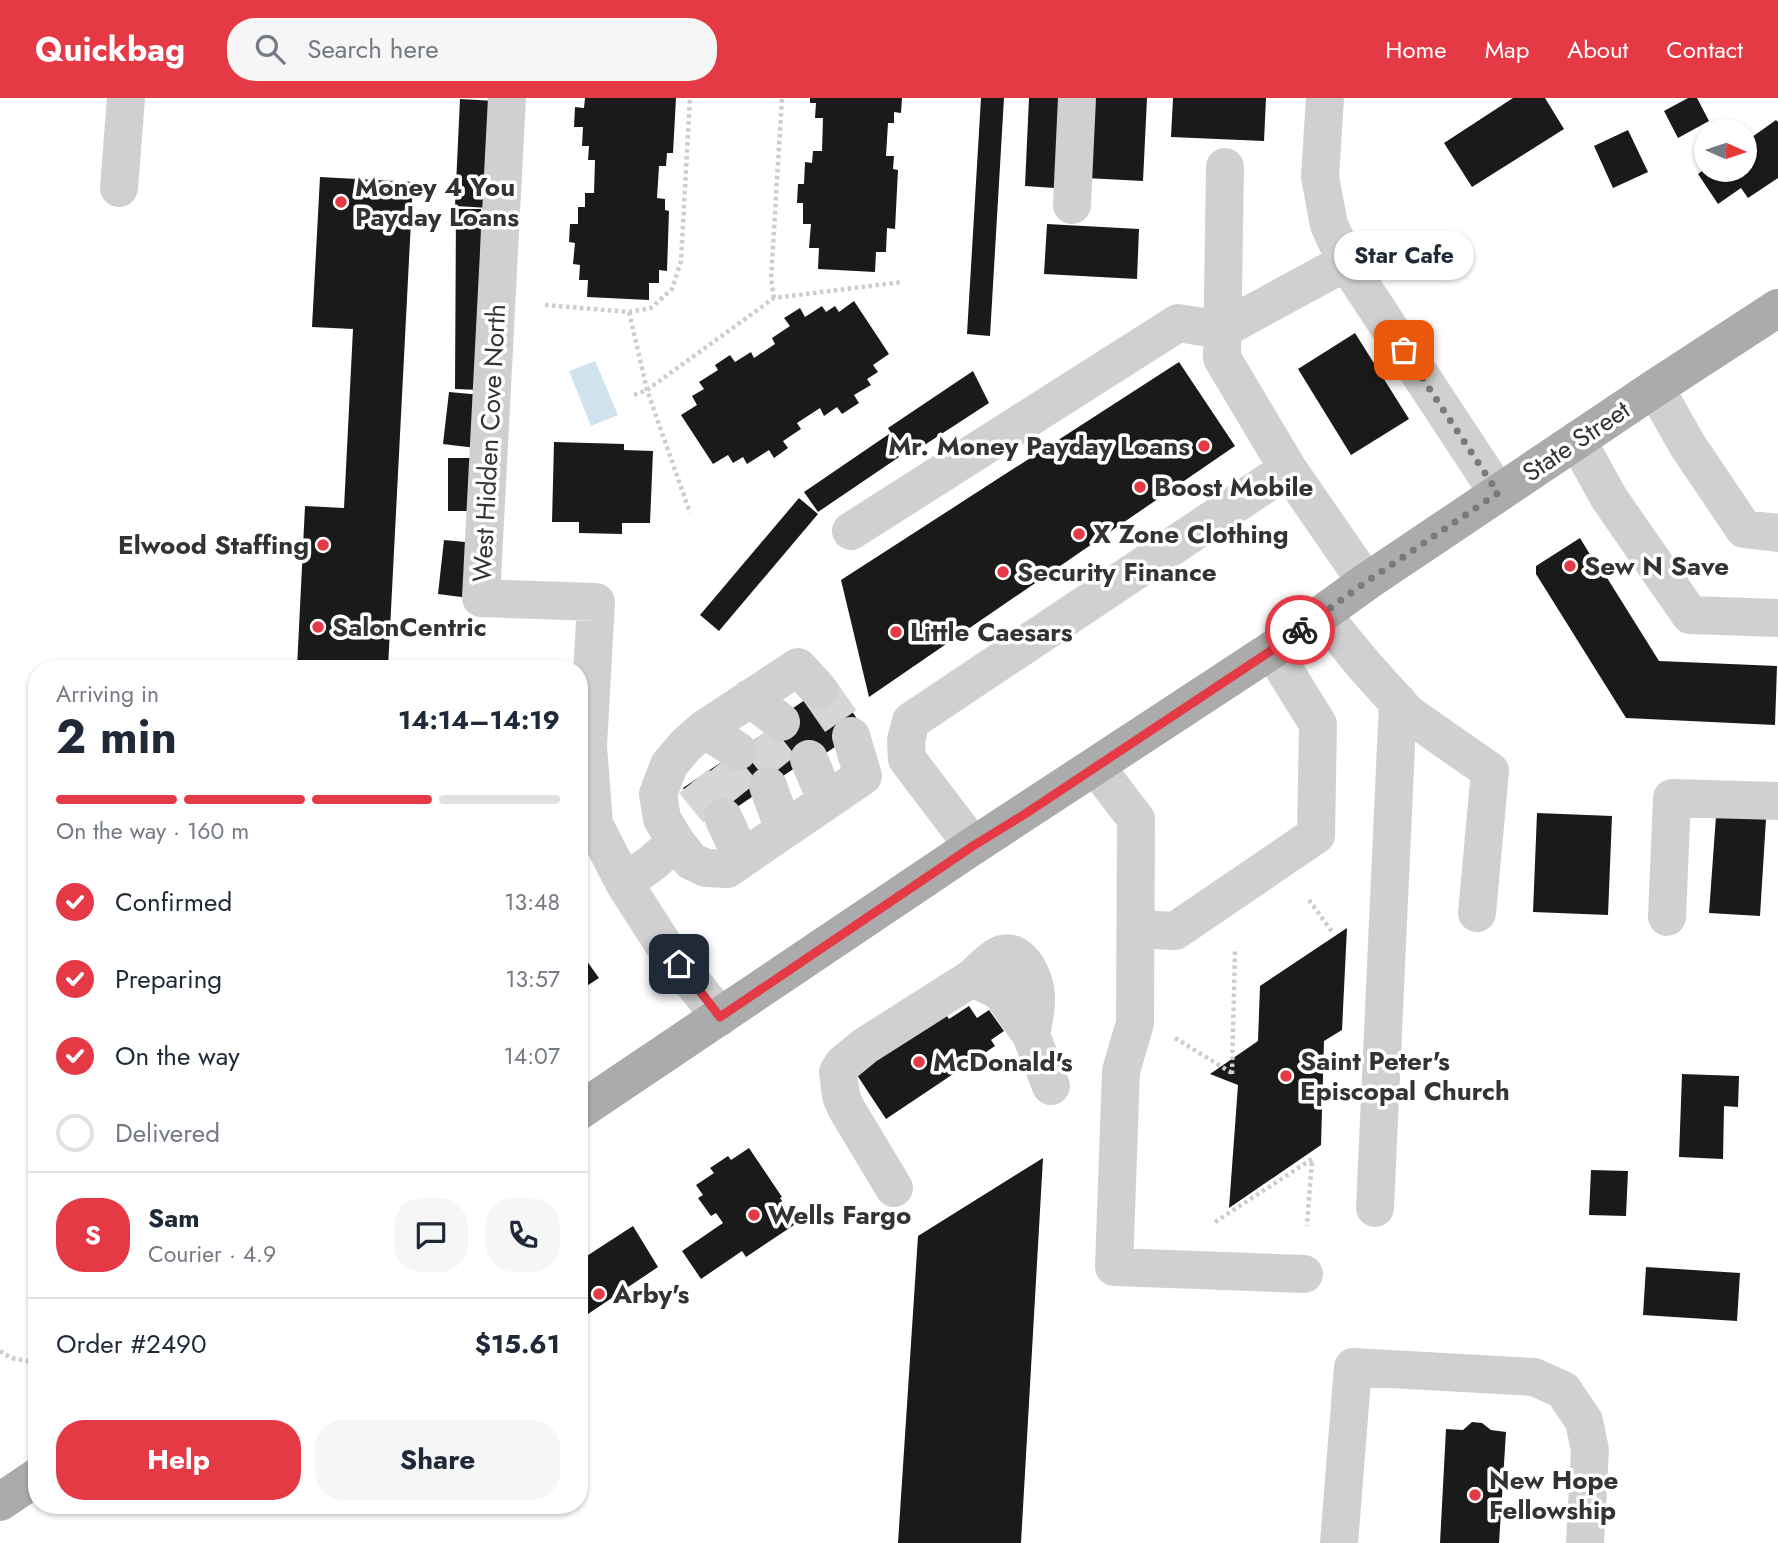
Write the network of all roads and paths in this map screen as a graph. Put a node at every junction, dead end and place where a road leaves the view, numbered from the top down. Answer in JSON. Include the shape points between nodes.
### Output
{"nodes":[{"id":1,"x":126,"y":98,"type":"edge"},
{"id":2,"x":507,"y":98,"type":"edge"},
{"id":3,"x":690,"y":98,"type":"edge"},
{"id":4,"x":782,"y":98,"type":"edge"},
{"id":5,"x":1077,"y":98,"type":"edge"},
{"id":6,"x":1325,"y":98,"type":"edge"},
{"id":7,"x":1225,"y":167,"type":"dead end"},
{"id":8,"x":119,"y":188,"type":"dead end"},
{"id":9,"x":1072,"y":205,"type":"dead end"},
{"id":10,"x":1346,"y":262,"type":"junction"},
{"id":11,"x":902,"y":282,"type":"dead end"},
{"id":12,"x":774,"y":298,"type":"junction"},
{"id":13,"x":545,"y":304,"type":"dead end"},
{"id":14,"x":1778,"y":308,"type":"edge"},
{"id":15,"x":629,"y":312,"type":"junction"},
{"id":16,"x":1221,"y":330,"type":"junction"},
{"id":17,"x":1655,"y":388,"type":"junction"},
{"id":18,"x":648,"y":390,"type":"junction"},
{"id":19,"x":634,"y":395,"type":"dead end"},
{"id":20,"x":1577,"y":440,"type":"junction"},
{"id":21,"x":1288,"y":469,"type":"junction"},
{"id":22,"x":1498,"y":493,"type":"junction"},
{"id":23,"x":690,"y":513,"type":"dead end"},
{"id":24,"x":851,"y":531,"type":"dead end"},
{"id":25,"x":1778,"y":533,"type":"edge"},
{"id":26,"x":1366,"y":582,"type":"junction"},
{"id":27,"x":1322,"y":614,"type":"junction"},
{"id":28,"x":1778,"y":618,"type":"edge"},
{"id":29,"x":1272,"y":650,"type":"junction"},
{"id":30,"x":820,"y":690,"type":"tunnel mouth"},
{"id":31,"x":1398,"y":702,"type":"junction"},
{"id":32,"x":851,"y":736,"type":"tunnel mouth"},
{"id":33,"x":588,"y":746,"type":"edge"},
{"id":34,"x":1096,"y":767,"type":"junction"},
{"id":35,"x":767,"y":787,"type":"junction"},
{"id":36,"x":1778,"y":801,"type":"edge"},
{"id":37,"x":588,"y":829,"type":"edge"},
{"id":38,"x":784,"y":830,"type":"junction"},
{"id":39,"x":676,"y":842,"type":"junction"},
{"id":40,"x":973,"y":846,"type":"junction"},
{"id":41,"x":624,"y":883,"type":"junction"},
{"id":42,"x":1309,"y":900,"type":"dead end"},
{"id":43,"x":1477,"y":913,"type":"dead end"},
{"id":44,"x":1667,"y":917,"type":"dead end"},
{"id":45,"x":1136,"y":929,"type":"junction"},
{"id":46,"x":1334,"y":933,"type":"dead end"},
{"id":47,"x":1235,"y":950,"type":"dead end"},
{"id":48,"x":720,"y":1017,"type":"junction"},
{"id":49,"x":1175,"y":1038,"type":"dead end"},
{"id":50,"x":1051,"y":1086,"type":"dead end"},
{"id":51,"x":588,"y":1105,"type":"edge"},
{"id":52,"x":894,"y":1188,"type":"dead end"},
{"id":53,"x":1375,"y":1208,"type":"dead end"},
{"id":54,"x":1215,"y":1222,"type":"dead end"},
{"id":55,"x":1307,"y":1226,"type":"dead end"},
{"id":56,"x":1304,"y":1274,"type":"dead end"},
{"id":57,"x":0,"y":1351,"type":"edge"},
{"id":58,"x":28,"y":1361,"type":"edge"},
{"id":59,"x":28,"y":1483,"type":"edge"},
{"id":60,"x":0,"y":1502,"type":"edge"},
{"id":61,"x":1339,"y":1543,"type":"edge"},
{"id":62,"x":1585,"y":1543,"type":"edge"}],
"edges":[{"from":1,"to":8,"type":"street"},
{"from":2,"to":33,"type":"street","name":"West Hidden Cove North","via":[[481,598],[596,602]]},
{"from":3,"to":15,"type":"path","via":[[681,261],[672,289],[651,308]]},
{"from":4,"to":12,"type":"path","via":[[771,279]]},
{"from":5,"to":9,"type":"street"},
{"from":6,"to":10,"type":"street","via":[[1320,177],[1329,225]]},
{"from":7,"to":16,"type":"street"},
{"from":10,"to":16,"type":"street"},
{"from":10,"to":22,"type":"street"},
{"from":11,"to":12,"type":"path"},
{"from":12,"to":18,"type":"path"},
{"from":13,"to":15,"type":"path"},
{"from":14,"to":17,"type":"main road","name":"State Street"},
{"from":15,"to":18,"type":"path"},
{"from":16,"to":21,"type":"street","via":[[1222,358]]},
{"from":16,"to":24,"type":"street","via":[[1178,323]]},
{"from":17,"to":20,"type":"main road","name":"State Street"},
{"from":17,"to":25,"type":"street","via":[[1744,529]]},
{"from":18,"to":19,"type":"path"},
{"from":18,"to":23,"type":"path"},
{"from":20,"to":22,"type":"main road","name":"State Street"},
{"from":20,"to":28,"type":"street","via":[[1609,498],[1690,615]]},
{"from":21,"to":26,"type":"street"},
{"from":21,"to":40,"type":"street","via":[[911,721],[907,759]]},
{"from":22,"to":26,"type":"main road","name":"State Street"},
{"from":26,"to":27,"type":"main road","name":"State Street"},
{"from":27,"to":29,"type":"main road","name":"State Street"},
{"from":27,"to":31,"type":"street"},
{"from":29,"to":34,"type":"main road","name":"State Street"},
{"from":29,"to":45,"type":"street","via":[[1318,724],[1316,835],[1175,931]]},
{"from":30,"to":39,"type":"street","via":[[798,667],[722,741],[658,793],[662,819]]},
{"from":31,"to":43,"type":"street","via":[[1490,771]]},
{"from":31,"to":53,"type":"street"},
{"from":32,"to":38,"type":"street","via":[[863,776]]},
{"from":34,"to":40,"type":"main road","name":"State Street"},
{"from":34,"to":45,"type":"street","via":[[1136,819]]},
{"from":35,"to":38,"type":"street"},
{"from":35,"to":38,"type":"street"},
{"from":35,"to":38,"type":"street"},
{"from":36,"to":44,"type":"street","via":[[1672,798]]},
{"from":37,"to":41,"type":"street","name":"West Hidden Cove North"},
{"from":38,"to":39,"type":"street","via":[[727,869],[706,868],[691,861]]},
{"from":39,"to":41,"type":"street"},
{"from":40,"to":48,"type":"main road","name":"State Street"},
{"from":41,"to":48,"type":"street","name":"West Hidden Cove North","via":[[665,947]]},
{"from":42,"to":46,"type":"path"},
{"from":45,"to":56,"type":"street","via":[[1135,1023],[1121,1071],[1114,1267]]},
{"from":47,"to":49,"type":"path","via":[[1233,1074]]},
{"from":48,"to":51,"type":"main road","name":"State Street"},
{"from":50,"to":52,"type":"street","via":[[1031,1035],[1000,991],[972,978],[865,1046],[838,1072],[841,1096]]},
{"from":54,"to":55,"type":"path","via":[[1312,1159]]},
{"from":57,"to":58,"type":"path"},
{"from":59,"to":60,"type":"main road"},
{"from":61,"to":62,"type":"street","via":[[1353,1367],[1534,1377],[1563,1390],[1584,1421],[1590,1450]]}]}
